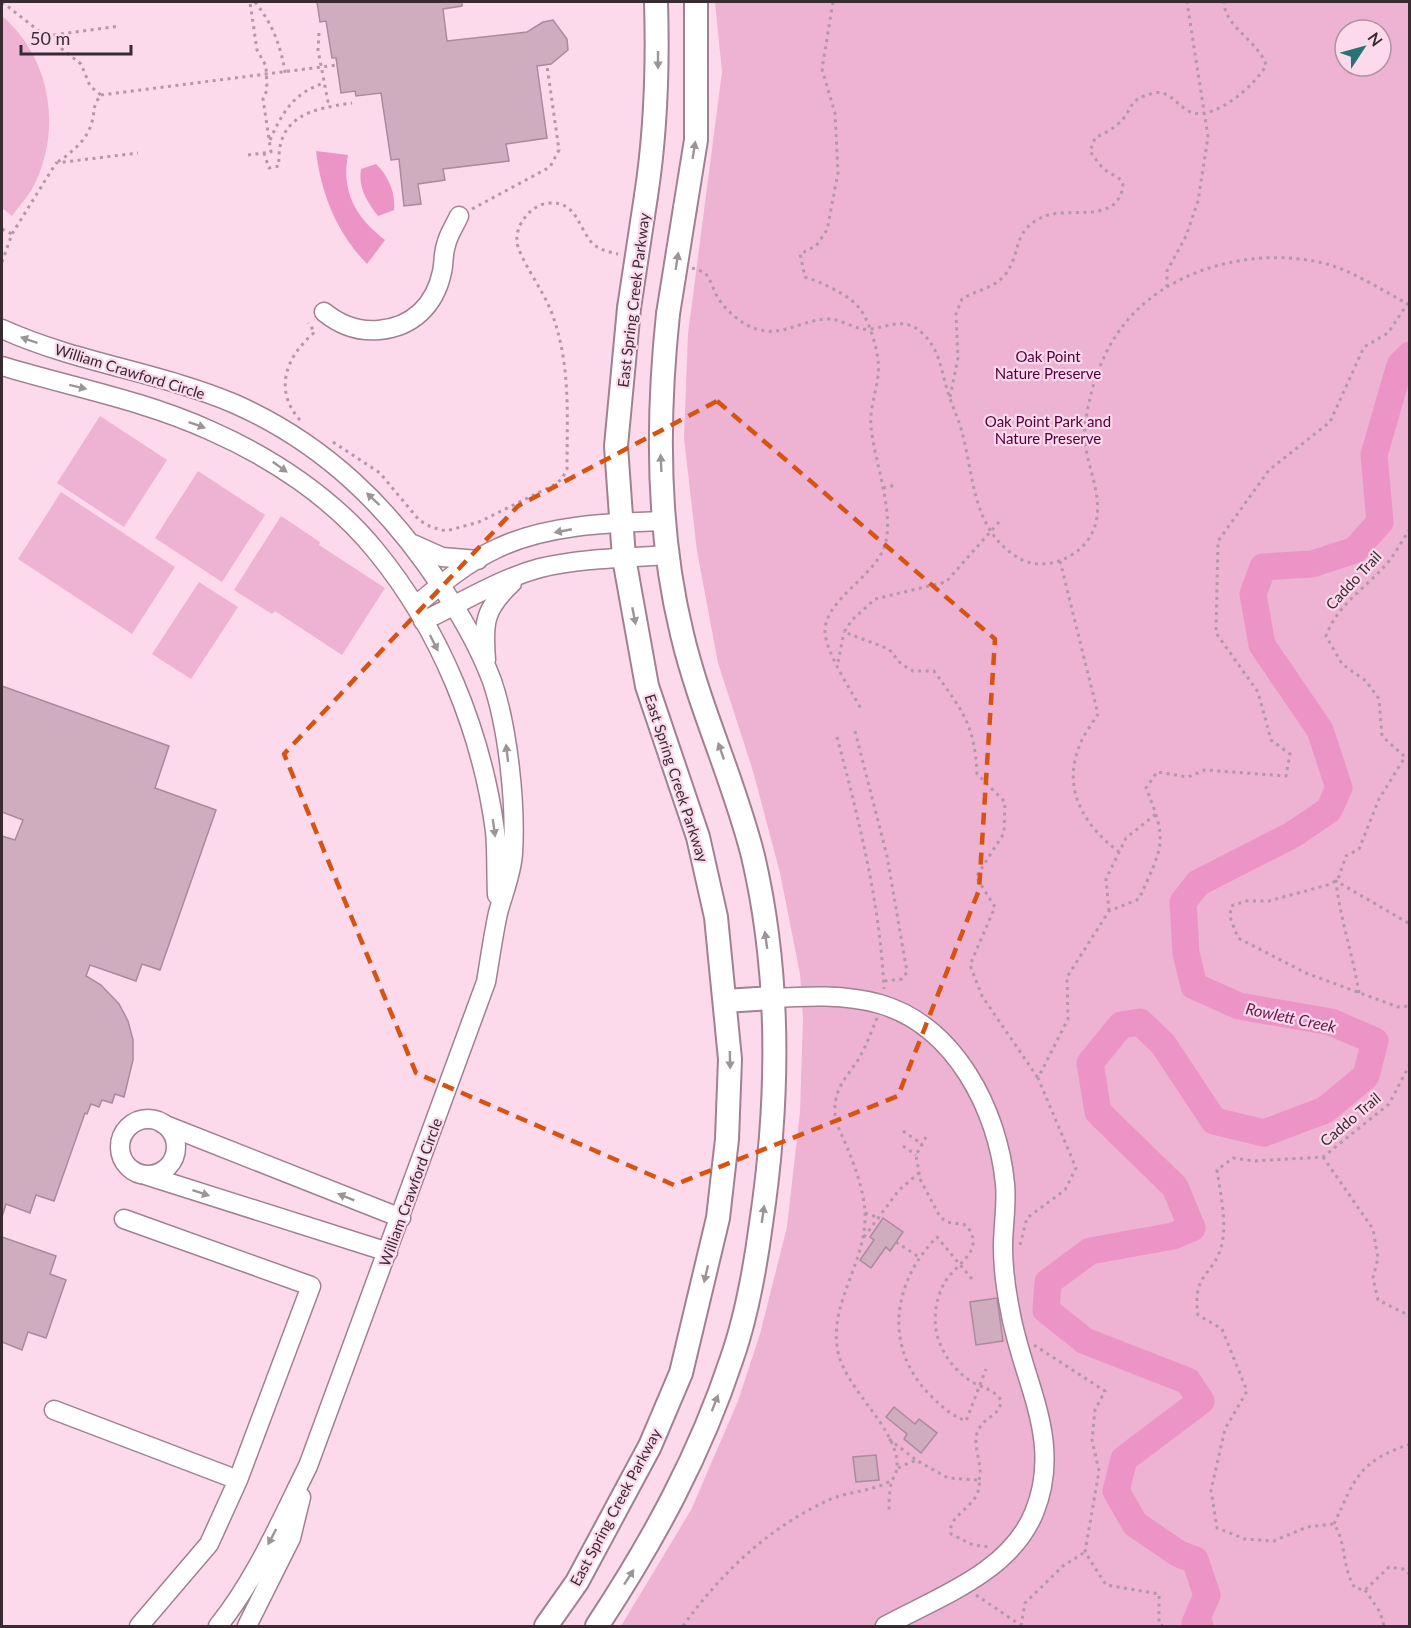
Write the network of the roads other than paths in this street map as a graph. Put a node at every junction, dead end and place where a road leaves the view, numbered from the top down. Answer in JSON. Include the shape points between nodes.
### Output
{"nodes":[{"id":1,"x":656,"y":2,"type":"edge"},
{"id":2,"x":696,"y":2,"type":"edge"},
{"id":3,"x":459,"y":216,"type":"road end"},
{"id":4,"x":324,"y":312,"type":"dead end"},
{"id":5,"x":2,"y":329,"type":"edge"},
{"id":6,"x":2,"y":366,"type":"edge"},
{"id":7,"x":621,"y":522,"type":"junction"},
{"id":8,"x":666,"y":522,"type":"junction"},
{"id":9,"x":411,"y":543,"type":"junction"},
{"id":10,"x":669,"y":555,"type":"junction"},
{"id":11,"x":624,"y":558,"type":"junction"},
{"id":12,"x":478,"y":560,"type":"junction"},
{"id":13,"x":520,"y":576,"type":"junction"},
{"id":14,"x":440,"y":585,"type":"junction"},
{"id":15,"x":454,"y":606,"type":"junction"},
{"id":16,"x":419,"y":614,"type":"junction"},
{"id":17,"x":487,"y":671,"type":"junction"},
{"id":18,"x":498,"y":915,"type":"junction"},
{"id":19,"x":771,"y":998,"type":"junction"},
{"id":20,"x":725,"y":1001,"type":"junction"},
{"id":21,"x":163,"y":1124,"type":"junction"},
{"id":22,"x":146,"y":1175,"type":"junction"},
{"id":23,"x":401,"y":1218,"type":"junction"},
{"id":24,"x":124,"y":1219,"type":"dead end"},
{"id":25,"x":388,"y":1252,"type":"junction"},
{"id":26,"x":54,"y":1410,"type":"dead end"},
{"id":27,"x":308,"y":1466,"type":"junction"},
{"id":28,"x":238,"y":1480,"type":"junction"},
{"id":29,"x":139,"y":1626,"type":"edge"},
{"id":30,"x":218,"y":1626,"type":"edge"},
{"id":31,"x":247,"y":1626,"type":"edge"},
{"id":32,"x":546,"y":1626,"type":"edge"},
{"id":33,"x":597,"y":1626,"type":"edge"},
{"id":34,"x":885,"y":1626,"type":"edge"}],
"edges":[{"from":1,"to":7,"type":"main road","name":"East Spring Creek Parkway","one_way":true,"bridge":true,"via":[[655,139],[629,308],[616,446]]},
{"from":8,"to":2,"type":"main road","one_way":true,"bridge":true,"via":[[660,430],[668,314],[696,140]]},
{"from":3,"to":4,"type":"lane","via":[[447,240],[436,291],[420,314],[399,326],[373,331],[351,328]]},
{"from":9,"to":5,"type":"lane","name":"William Crawford Circle","one_way":true,"via":[[377,502],[335,466],[288,432],[243,408],[195,388],[77,356]]},
{"from":6,"to":16,"type":"lane","name":"William Crawford Circle","one_way":true,"via":[[121,398],[208,429],[273,462],[324,500],[375,549]]},
{"from":7,"to":8,"type":"lane"},
{"from":7,"to":11,"type":"main road","name":"East Spring Creek Parkway"},
{"from":7,"to":12,"type":"lane","one_way":true,"via":[[534,536],[498,548]]},
{"from":8,"to":10,"type":"main road"},
{"from":9,"to":12,"type":"lane","via":[[442,557]]},
{"from":9,"to":14,"type":"lane","name":"William Crawford Circle"},
{"from":10,"to":11,"type":"lane"},
{"from":19,"to":10,"type":"main road","one_way":true,"via":[[753,859],[722,752],[681,634]]},
{"from":11,"to":13,"type":"lane","via":[[573,562]]},
{"from":11,"to":20,"type":"main road","name":"East Spring Creek Parkway","one_way":true,"via":[[647,686],[698,837],[717,917]]},
{"from":12,"to":14,"type":"lane"},
{"from":13,"to":15,"type":"lane"},
{"from":13,"to":17,"type":"lane","via":[[495,598],[485,617]]},
{"from":14,"to":15,"type":"lane","name":"William Crawford Circle"},
{"from":14,"to":16,"type":"lane"},
{"from":15,"to":16,"type":"lane"},
{"from":15,"to":17,"type":"lane","name":"William Crawford Circle"},
{"from":16,"to":18,"type":"lane","name":"William Crawford Circle","one_way":true,"via":[[452,678],[480,751],[495,832]]},
{"from":18,"to":17,"type":"lane","name":"William Crawford Circle","one_way":true,"via":[[513,856],[512,796],[505,741]]},
{"from":18,"to":23,"type":"lane","name":"William Crawford Circle","via":[[486,982]]},
{"from":19,"to":20,"type":"main road"},
{"from":33,"to":19,"type":"main road","one_way":true,"via":[[674,1501],[733,1356],[750,1289],[771,1162],[776,1084]]},
{"from":19,"to":34,"type":"lane","via":[[869,1001],[919,1022],[945,1045],[974,1081],[996,1139],[1005,1184],[1003,1246],[1010,1312],[1045,1440],[1046,1465],[1036,1507],[1020,1537],[984,1572]]},
{"from":20,"to":32,"type":"main road","name":"East Spring Creek Parkway","one_way":true,"via":[[730,1059],[727,1139],[718,1218],[681,1373],[651,1446],[577,1582]]},
{"from":21,"to":22,"type":"lane","via":[[174,1138],[174,1155],[164,1170]]},
{"from":21,"to":22,"type":"lane","via":[[146,1119],[129,1127],[123,1135],[120,1153],[124,1162]]},
{"from":23,"to":21,"type":"lane","one_way":true},
{"from":22,"to":25,"type":"lane","one_way":true},
{"from":23,"to":25,"type":"lane","name":"William Crawford Circle"},
{"from":24,"to":28,"type":"lane","via":[[311,1286]]},
{"from":25,"to":27,"type":"lane","name":"William Crawford Circle"},
{"from":26,"to":28,"type":"lane"},
{"from":27,"to":30,"type":"lane","name":"William Crawford Circle","one_way":true,"via":[[273,1536]]},
{"from":27,"to":31,"type":"lane","name":"William Crawford Circle","via":[[291,1538]]},
{"from":28,"to":29,"type":"lane","via":[[209,1544]]}]}
